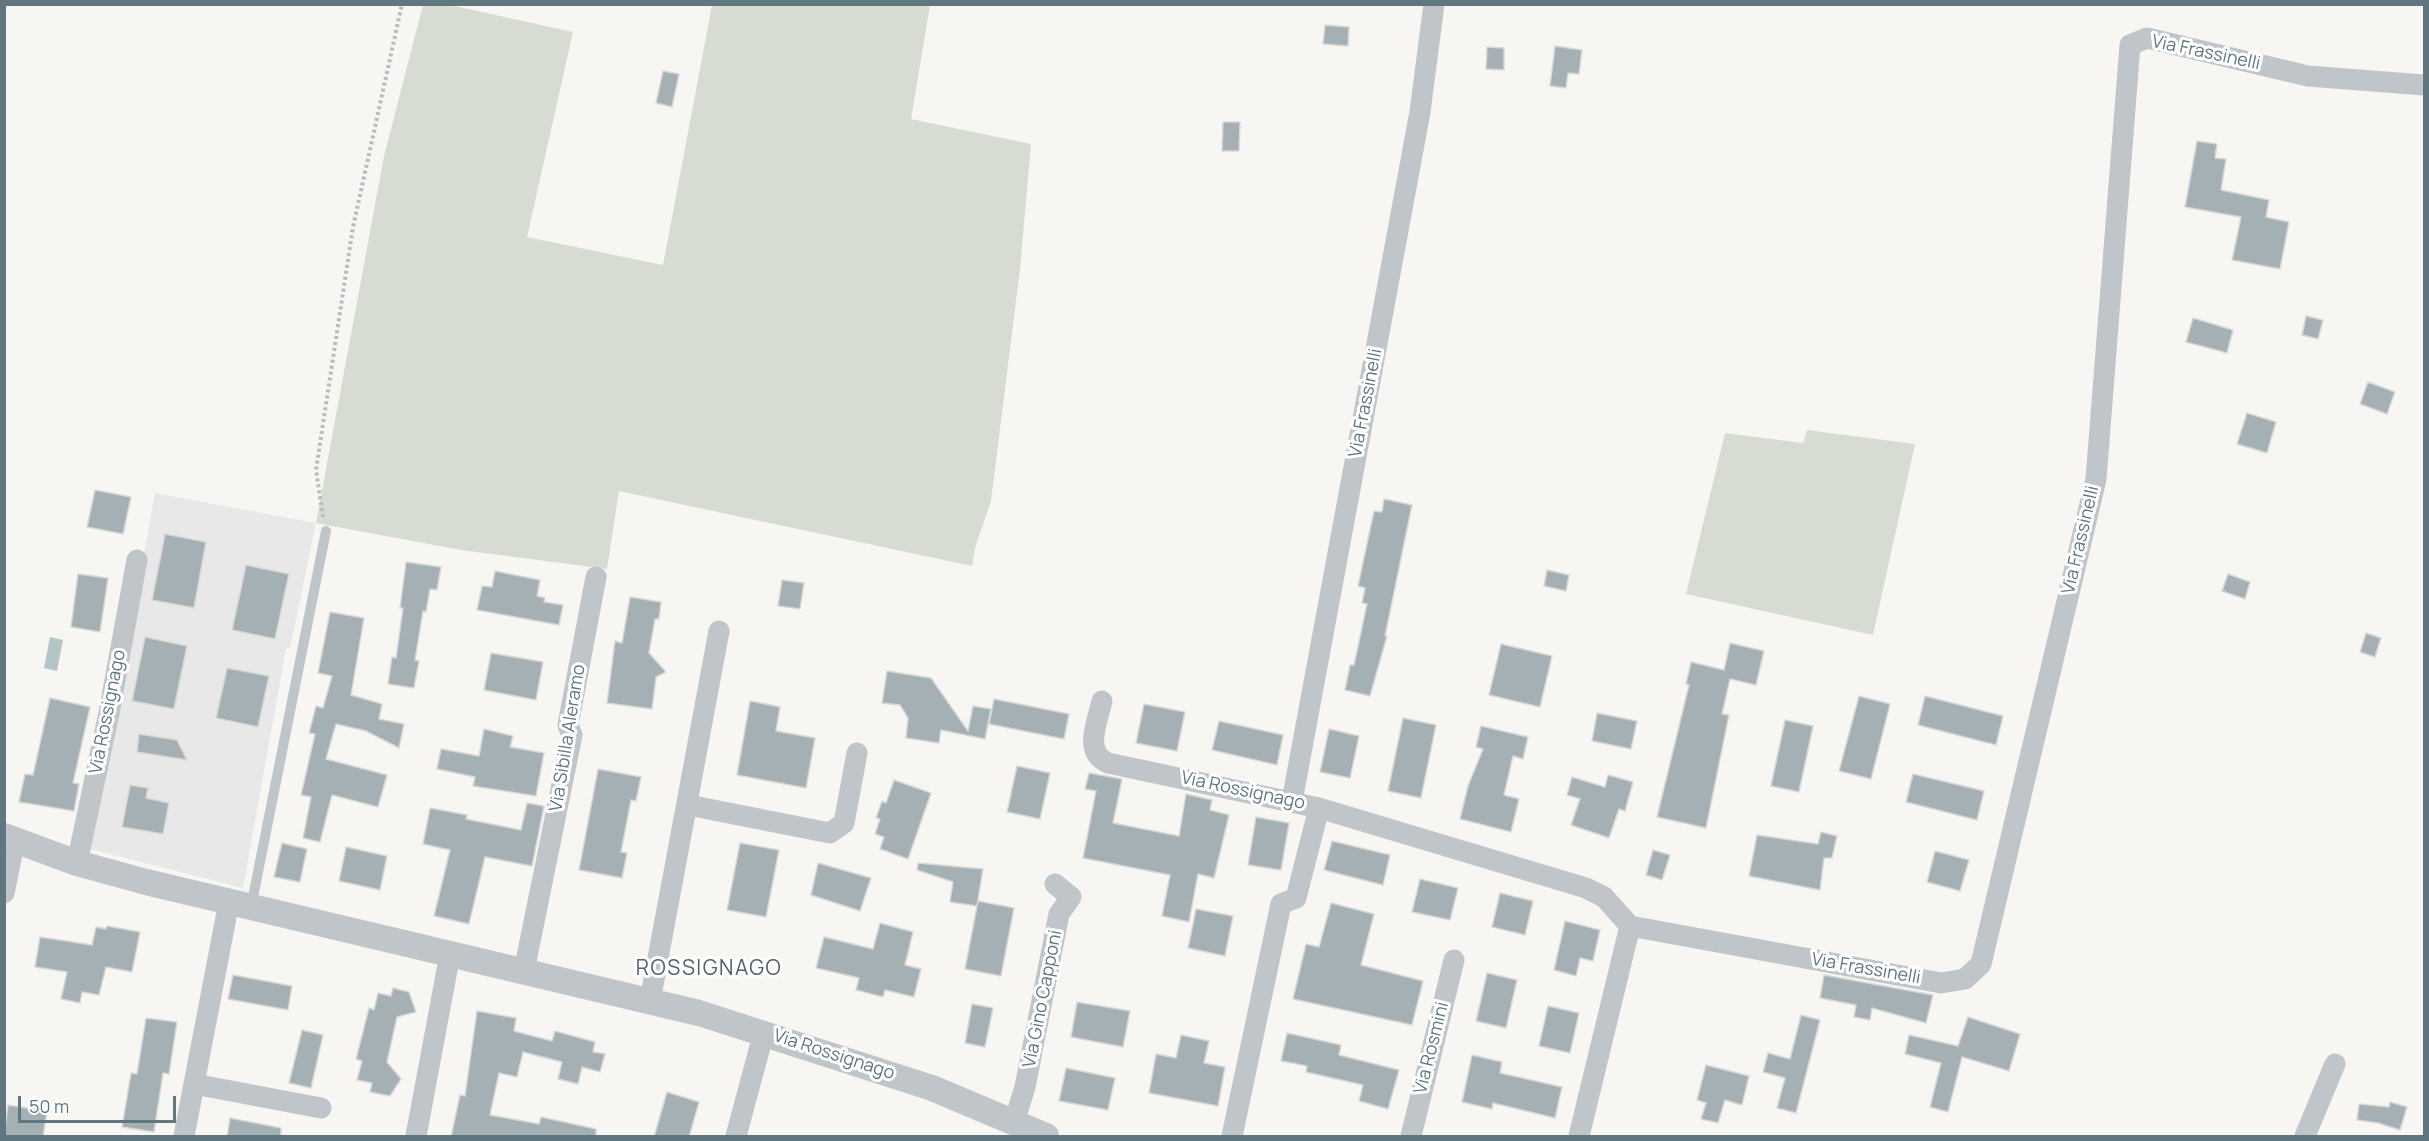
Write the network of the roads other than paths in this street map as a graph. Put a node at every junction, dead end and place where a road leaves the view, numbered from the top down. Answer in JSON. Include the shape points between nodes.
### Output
{"nodes":[{"id":1,"x":1434,"y":4,"type":"edge"},
{"id":2,"x":2424,"y":85,"type":"edge"},
{"id":3,"x":326,"y":531,"type":"road end"},
{"id":4,"x":137,"y":561,"type":"dead end"},
{"id":5,"x":596,"y":576,"type":"dead end"},
{"id":6,"x":718,"y":631,"type":"dead end"},
{"id":7,"x":1102,"y":702,"type":"dead end"},
{"id":8,"x":857,"y":753,"type":"dead end"},
{"id":9,"x":1292,"y":801,"type":"junction"},
{"id":10,"x":687,"y":805,"type":"junction"},
{"id":11,"x":1319,"y":808,"type":"junction"},
{"id":12,"x":10,"y":838,"type":"edge"},
{"id":13,"x":77,"y":863,"type":"junction"},
{"id":14,"x":1055,"y":884,"type":"dead end"},
{"id":15,"x":4,"y":893,"type":"edge"},
{"id":16,"x":240,"y":905,"type":"junction"},
{"id":17,"x":1630,"y":926,"type":"junction"},
{"id":18,"x":450,"y":954,"type":"junction"},
{"id":19,"x":1454,"y":960,"type":"dead end"},
{"id":20,"x":524,"y":971,"type":"junction"},
{"id":21,"x":651,"y":1001,"type":"junction"},
{"id":22,"x":764,"y":1032,"type":"junction"},
{"id":23,"x":2335,"y":1064,"type":"dead end"},
{"id":24,"x":194,"y":1084,"type":"junction"},
{"id":25,"x":321,"y":1108,"type":"dead end"},
{"id":26,"x":1014,"y":1123,"type":"junction"},
{"id":27,"x":184,"y":1137,"type":"edge"},
{"id":28,"x":416,"y":1137,"type":"edge"},
{"id":29,"x":736,"y":1137,"type":"edge"},
{"id":30,"x":1046,"y":1137,"type":"edge"},
{"id":31,"x":1232,"y":1137,"type":"edge"},
{"id":32,"x":1411,"y":1137,"type":"edge"},
{"id":33,"x":1579,"y":1137,"type":"edge"},
{"id":34,"x":2305,"y":1137,"type":"edge"}],
"edges":[{"from":1,"to":9,"type":"street","name":"Via Frassinelli","via":[[1420,112]]},
{"from":2,"to":17,"type":"street","name":"Via Frassinelli","via":[[2307,76],[2147,38],[2130,45],[2096,479],[1981,964],[1965,979],[1941,983]]},
{"from":3,"to":16,"type":"lane"},
{"from":4,"to":13,"type":"street","name":"Via Rossignago"},
{"from":5,"to":20,"type":"street","name":"Via Sibilla Aleramo","via":[[568,725],[572,735]]},
{"from":6,"to":10,"type":"street"},
{"from":7,"to":9,"type":"street","name":"Via Rossignago","via":[[1093,749],[1098,758]]},
{"from":8,"to":10,"type":"street","via":[[844,823],[830,833]]},
{"from":9,"to":11,"type":"street","name":"Via Rossignago"},
{"from":10,"to":21,"type":"street"},
{"from":11,"to":17,"type":"street","via":[[1586,888],[1604,897]]},
{"from":11,"to":31,"type":"street","name":"Via Rossignago","via":[[1296,898],[1281,904]]},
{"from":12,"to":13,"type":"street","name":"Via Rossignago"},
{"from":12,"to":15,"type":"street"},
{"from":13,"to":16,"type":"street","name":"Via Rossignago"},
{"from":14,"to":26,"type":"street","name":"Via Gino Capponi","via":[[1071,897],[1059,914],[1025,1087]]},
{"from":16,"to":18,"type":"street","name":"Via Rossignago"},
{"from":16,"to":24,"type":"street"},
{"from":17,"to":33,"type":"street"},
{"from":18,"to":20,"type":"street","name":"Via Rossignago"},
{"from":18,"to":28,"type":"street"},
{"from":19,"to":32,"type":"street","name":"Via Rosmini"},
{"from":20,"to":21,"type":"street","name":"Via Rossignago"},
{"from":21,"to":22,"type":"street","name":"Via Rossignago"},
{"from":22,"to":26,"type":"street","name":"Via Rossignago","via":[[932,1088]]},
{"from":22,"to":29,"type":"street"},
{"from":23,"to":34,"type":"street"},
{"from":24,"to":25,"type":"street"},
{"from":24,"to":27,"type":"street"},
{"from":26,"to":30,"type":"street","name":"Via Rossignago"}]}
